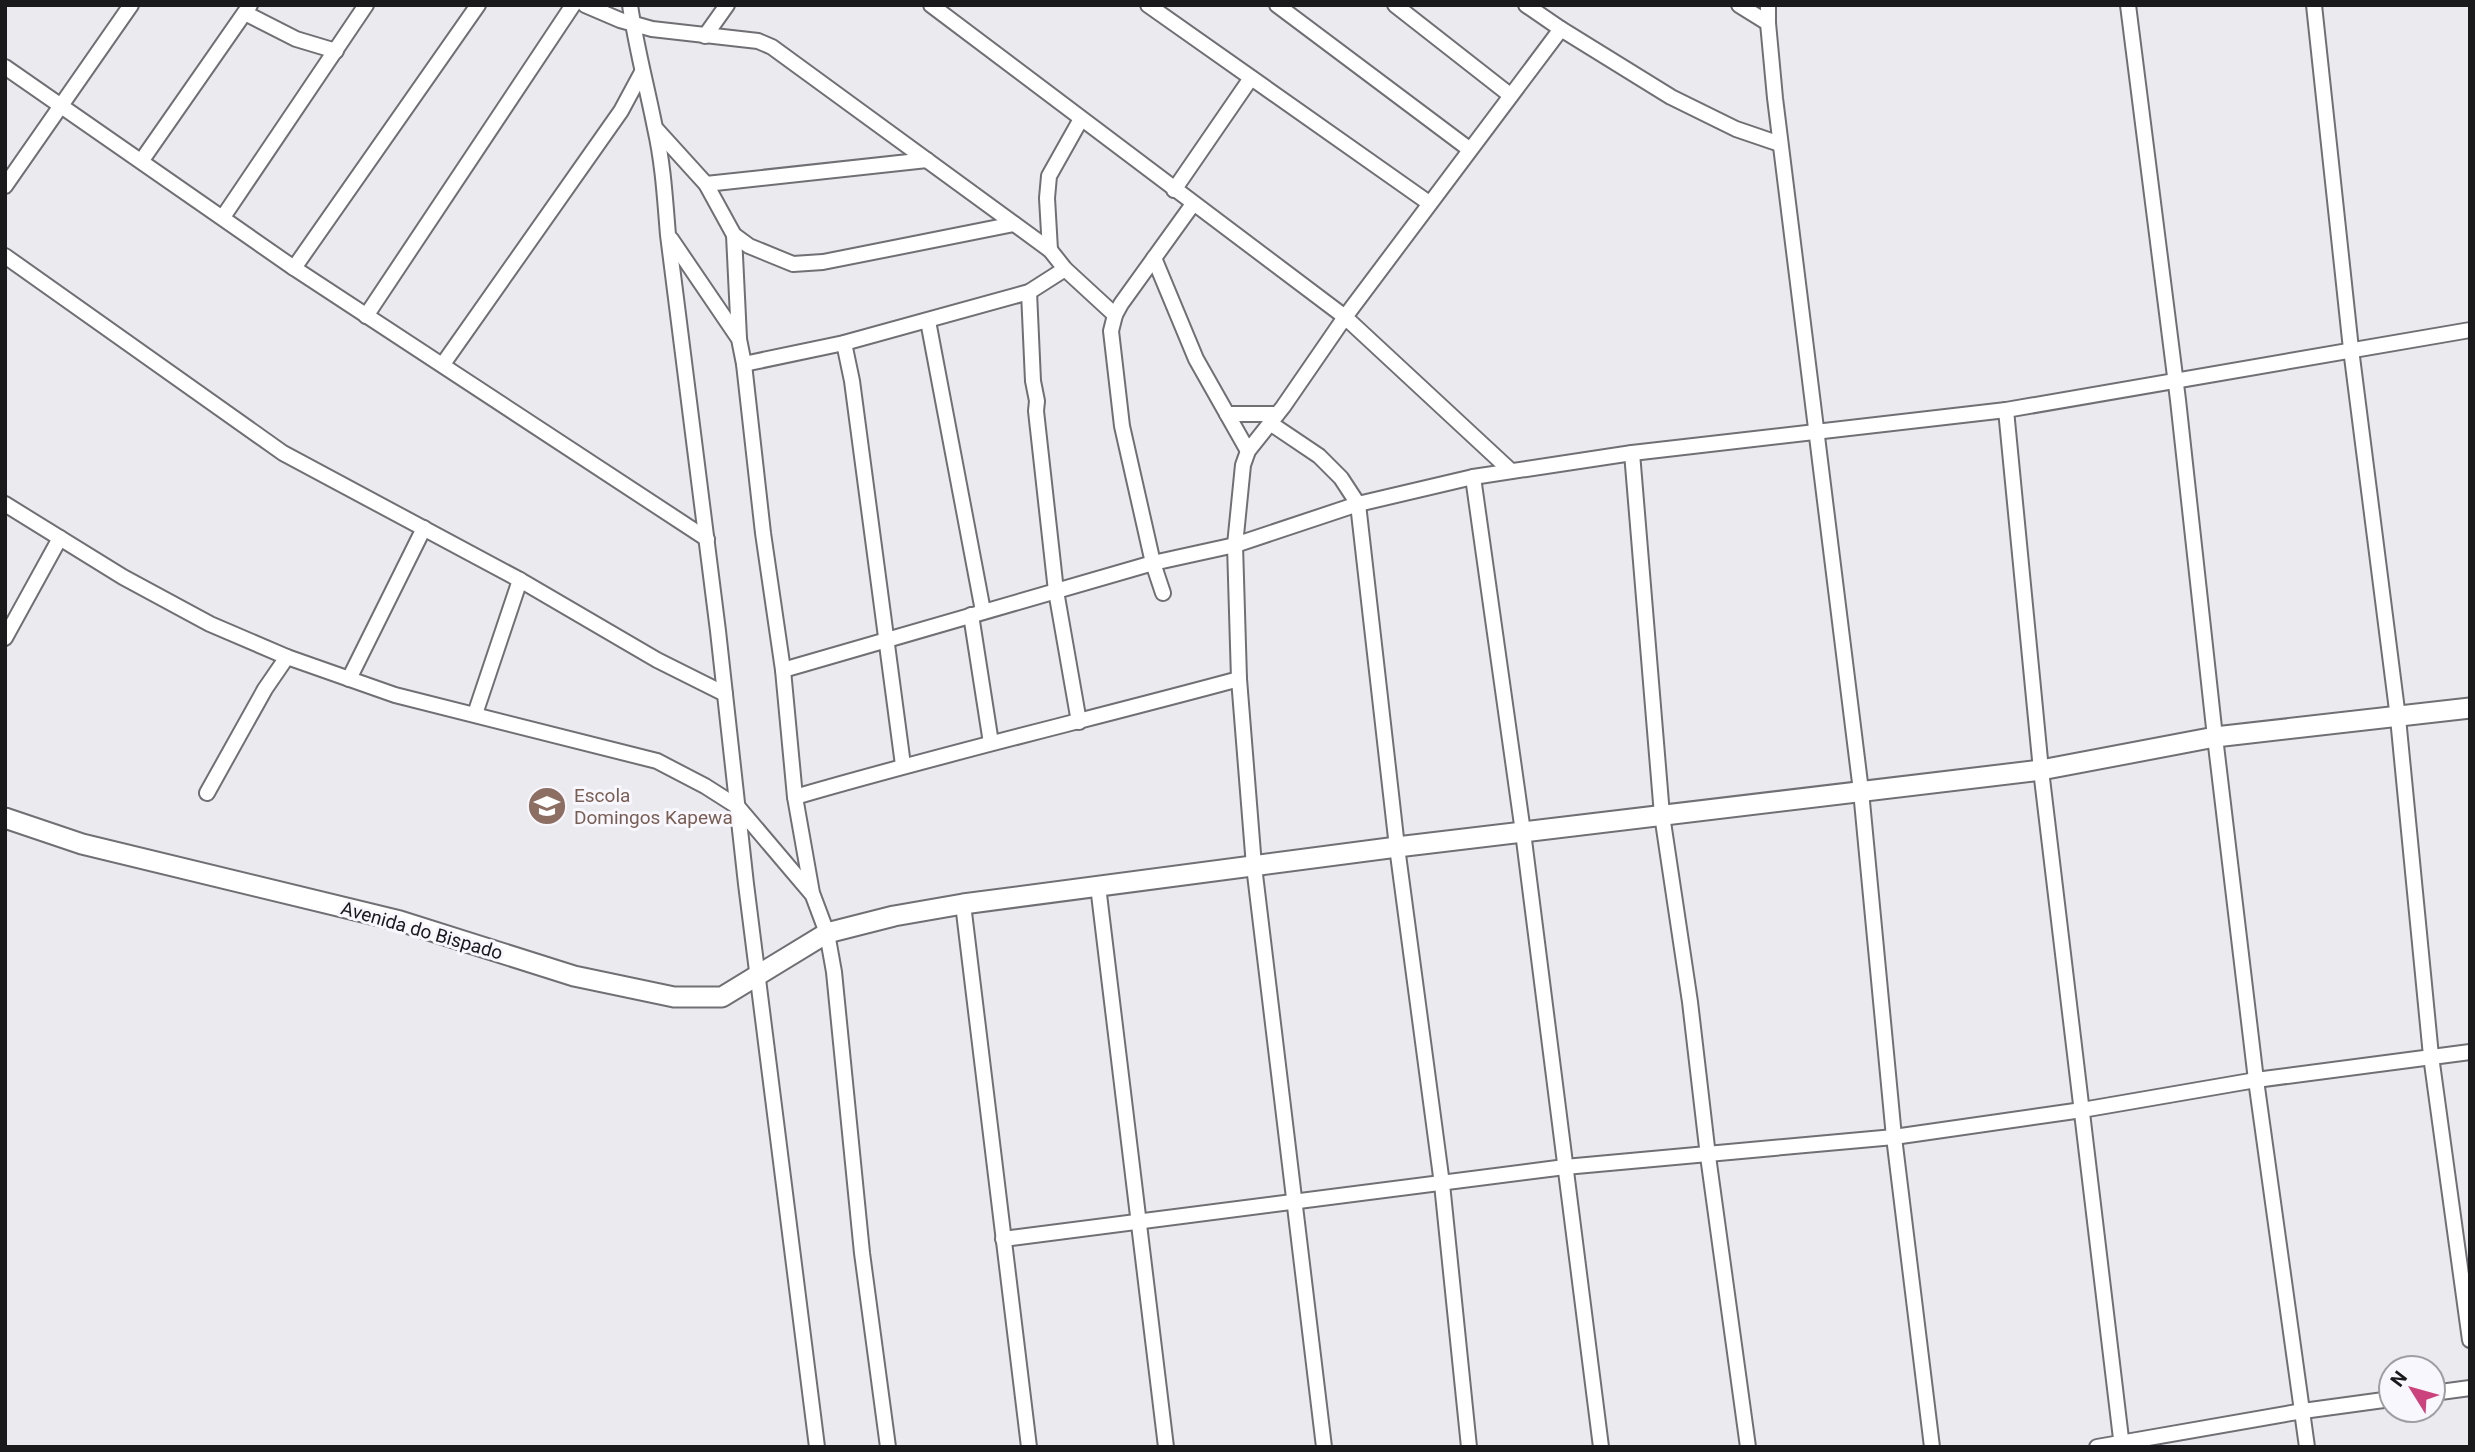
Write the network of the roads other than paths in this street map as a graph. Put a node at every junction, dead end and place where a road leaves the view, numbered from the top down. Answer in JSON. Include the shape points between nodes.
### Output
{"nodes":[{"id":1,"x":131,"y":5,"type":"edge"},
{"id":2,"x":366,"y":5,"type":"edge"},
{"id":3,"x":478,"y":5,"type":"edge"},
{"id":4,"x":573,"y":5,"type":"edge"},
{"id":5,"x":585,"y":5,"type":"edge"},
{"id":6,"x":630,"y":5,"type":"edge"},
{"id":7,"x":727,"y":5,"type":"edge"},
{"id":8,"x":931,"y":5,"type":"edge"},
{"id":9,"x":1148,"y":5,"type":"edge"},
{"id":10,"x":1277,"y":5,"type":"edge"},
{"id":11,"x":1395,"y":5,"type":"edge"},
{"id":12,"x":1526,"y":5,"type":"edge"},
{"id":13,"x":1739,"y":5,"type":"edge"},
{"id":14,"x":1768,"y":5,"type":"edge"},
{"id":15,"x":2129,"y":5,"type":"edge"},
{"id":16,"x":2314,"y":5,"type":"edge"},
{"id":17,"x":248,"y":9,"type":"edge"},
{"id":18,"x":1768,"y":23,"type":"junction"},
{"id":19,"x":633,"y":24,"type":"junction"},
{"id":20,"x":1561,"y":29,"type":"junction"},
{"id":21,"x":705,"y":36,"type":"junction"},
{"id":22,"x":335,"y":51,"type":"junction"},
{"id":23,"x":5,"y":67,"type":"edge"},
{"id":24,"x":642,"y":72,"type":"junction"},
{"id":25,"x":1251,"y":78,"type":"junction"},
{"id":26,"x":1510,"y":95,"type":"junction"},
{"id":27,"x":60,"y":106,"type":"junction"},
{"id":28,"x":1081,"y":119,"type":"junction"},
{"id":29,"x":656,"y":129,"type":"junction"},
{"id":30,"x":1780,"y":144,"type":"junction"},
{"id":31,"x":1469,"y":149,"type":"junction"},
{"id":32,"x":142,"y":160,"type":"junction"},
{"id":33,"x":927,"y":160,"type":"junction"},
{"id":34,"x":706,"y":184,"type":"junction"},
{"id":35,"x":5,"y":186,"type":"edge"},
{"id":36,"x":1174,"y":190,"type":"junction"},
{"id":37,"x":1429,"y":203,"type":"junction"},
{"id":38,"x":1193,"y":204,"type":"junction"},
{"id":39,"x":223,"y":218,"type":"junction"},
{"id":40,"x":1014,"y":223,"type":"junction"},
{"id":41,"x":668,"y":235,"type":"junction"},
{"id":42,"x":734,"y":235,"type":"junction"},
{"id":43,"x":1050,"y":250,"type":"junction"},
{"id":44,"x":5,"y":256,"type":"edge"},
{"id":45,"x":1154,"y":258,"type":"junction"},
{"id":46,"x":294,"y":268,"type":"junction"},
{"id":47,"x":1065,"y":269,"type":"junction"},
{"id":48,"x":1029,"y":292,"type":"junction"},
{"id":49,"x":366,"y":316,"type":"junction"},
{"id":50,"x":1115,"y":316,"type":"junction"},
{"id":51,"x":1345,"y":317,"type":"junction"},
{"id":52,"x":928,"y":321,"type":"junction"},
{"id":53,"x":2470,"y":330,"type":"edge"},
{"id":54,"x":739,"y":339,"type":"junction"},
{"id":55,"x":844,"y":344,"type":"junction"},
{"id":56,"x":2351,"y":349,"type":"junction"},
{"id":57,"x":443,"y":364,"type":"junction"},
{"id":58,"x":744,"y":364,"type":"junction"},
{"id":59,"x":2175,"y":379,"type":"junction"},
{"id":60,"x":2006,"y":410,"type":"junction"},
{"id":61,"x":1227,"y":414,"type":"junction"},
{"id":62,"x":1273,"y":418,"type":"junction"},
{"id":63,"x":1817,"y":431,"type":"junction"},
{"id":64,"x":1248,"y":451,"type":"junction"},
{"id":65,"x":1632,"y":453,"type":"junction"},
{"id":66,"x":1511,"y":471,"type":"junction"},
{"id":67,"x":1473,"y":477,"type":"junction"},
{"id":68,"x":1358,"y":504,"type":"junction"},
{"id":69,"x":5,"y":505,"type":"edge"},
{"id":70,"x":424,"y":528,"type":"junction"},
{"id":71,"x":60,"y":538,"type":"junction"},
{"id":72,"x":706,"y":539,"type":"junction"},
{"id":73,"x":1235,"y":545,"type":"junction"},
{"id":74,"x":1153,"y":562,"type":"junction"},
{"id":75,"x":520,"y":580,"type":"junction"},
{"id":76,"x":1056,"y":591,"type":"junction"},
{"id":77,"x":1163,"y":593,"type":"dead end"},
{"id":78,"x":977,"y":613,"type":"junction"},
{"id":79,"x":5,"y":638,"type":"edge"},
{"id":80,"x":887,"y":639,"type":"junction"},
{"id":81,"x":287,"y":657,"type":"junction"},
{"id":82,"x":783,"y":670,"type":"junction"},
{"id":83,"x":349,"y":679,"type":"junction"},
{"id":84,"x":1238,"y":679,"type":"junction"},
{"id":85,"x":725,"y":694,"type":"junction"},
{"id":86,"x":2470,"y":708,"type":"edge"},
{"id":87,"x":475,"y":714,"type":"junction"},
{"id":88,"x":2398,"y":718,"type":"junction"},
{"id":89,"x":1079,"y":722,"type":"junction"},
{"id":90,"x":2215,"y":737,"type":"junction"},
{"id":91,"x":990,"y":743,"type":"junction"},
{"id":92,"x":903,"y":765,"type":"junction"},
{"id":93,"x":2041,"y":770,"type":"junction"},
{"id":94,"x":1861,"y":791,"type":"junction"},
{"id":95,"x":207,"y":793,"type":"dead end"},
{"id":96,"x":795,"y":797,"type":"junction"},
{"id":97,"x":738,"y":807,"type":"junction"},
{"id":98,"x":1662,"y":815,"type":"junction"},
{"id":99,"x":5,"y":818,"type":"edge"},
{"id":100,"x":1523,"y":832,"type":"junction"},
{"id":101,"x":1397,"y":847,"type":"junction"},
{"id":102,"x":1254,"y":866,"type":"junction"},
{"id":103,"x":1098,"y":886,"type":"junction"},
{"id":104,"x":812,"y":894,"type":"junction"},
{"id":105,"x":962,"y":904,"type":"junction"},
{"id":106,"x":827,"y":933,"type":"junction"},
{"id":107,"x":758,"y":976,"type":"junction"},
{"id":108,"x":2470,"y":1052,"type":"edge"},
{"id":109,"x":2431,"y":1056,"type":"junction"},
{"id":110,"x":2256,"y":1080,"type":"junction"},
{"id":111,"x":2082,"y":1110,"type":"junction"},
{"id":112,"x":1894,"y":1137,"type":"junction"},
{"id":113,"x":1708,"y":1156,"type":"junction"},
{"id":114,"x":1566,"y":1167,"type":"junction"},
{"id":115,"x":1442,"y":1184,"type":"junction"},
{"id":116,"x":1293,"y":1200,"type":"junction"},
{"id":117,"x":1140,"y":1221,"type":"junction"},
{"id":118,"x":1003,"y":1239,"type":"junction"},
{"id":119,"x":2470,"y":1340,"type":"edge"},
{"id":120,"x":2470,"y":1388,"type":"edge"},
{"id":121,"x":2447,"y":1391,"type":"edge"},
{"id":122,"x":2377,"y":1401,"type":"edge"},
{"id":123,"x":2303,"y":1411,"type":"junction"},
{"id":124,"x":2122,"y":1444,"type":"edge"},
{"id":125,"x":817,"y":1447,"type":"edge"},
{"id":126,"x":888,"y":1447,"type":"edge"},
{"id":127,"x":1029,"y":1447,"type":"edge"},
{"id":128,"x":1166,"y":1447,"type":"edge"},
{"id":129,"x":1324,"y":1447,"type":"edge"},
{"id":130,"x":1469,"y":1447,"type":"edge"},
{"id":131,"x":1601,"y":1447,"type":"edge"},
{"id":132,"x":1748,"y":1447,"type":"edge"},
{"id":133,"x":1931,"y":1447,"type":"edge"},
{"id":134,"x":2097,"y":1447,"type":"edge"},
{"id":135,"x":2307,"y":1447,"type":"edge"}],
"edges":[{"from":1,"to":27,"type":"street"},
{"from":2,"to":22,"type":"street"},
{"from":3,"to":46,"type":"street"},
{"from":4,"to":49,"type":"street"},
{"from":5,"to":19,"type":"street"},
{"from":6,"to":19,"type":"street"},
{"from":7,"to":21,"type":"street"},
{"from":8,"to":28,"type":"street"},
{"from":9,"to":25,"type":"street"},
{"from":10,"to":31,"type":"street"},
{"from":11,"to":26,"type":"street"},
{"from":12,"to":20,"type":"street"},
{"from":13,"to":18,"type":"street"},
{"from":14,"to":18,"type":"street"},
{"from":15,"to":59,"type":"street"},
{"from":16,"to":56,"type":"street"},
{"from":17,"to":22,"type":"street","via":[[296,39]]},
{"from":17,"to":32,"type":"street"},
{"from":18,"to":30,"type":"street"},
{"from":19,"to":21,"type":"street"},
{"from":19,"to":24,"type":"street"},
{"from":20,"to":26,"type":"street"},
{"from":20,"to":30,"type":"street","via":[[1671,97],[1736,129]]},
{"from":21,"to":33,"type":"street","via":[[758,41],[772,47]]},
{"from":22,"to":39,"type":"street"},
{"from":23,"to":27,"type":"street"},
{"from":24,"to":29,"type":"street"},
{"from":24,"to":57,"type":"street","via":[[621,111]]},
{"from":25,"to":36,"type":"street"},
{"from":25,"to":37,"type":"street"},
{"from":26,"to":31,"type":"street"},
{"from":27,"to":32,"type":"street"},
{"from":27,"to":35,"type":"street"},
{"from":28,"to":36,"type":"street"},
{"from":28,"to":43,"type":"street","via":[[1049,176]]},
{"from":29,"to":34,"type":"street"},
{"from":29,"to":41,"type":"street"},
{"from":30,"to":63,"type":"street"},
{"from":31,"to":37,"type":"street"},
{"from":32,"to":39,"type":"street"},
{"from":33,"to":34,"type":"street"},
{"from":33,"to":40,"type":"street"},
{"from":34,"to":42,"type":"street"},
{"from":36,"to":38,"type":"street"},
{"from":37,"to":51,"type":"street"},
{"from":38,"to":45,"type":"street"},
{"from":38,"to":51,"type":"street"},
{"from":39,"to":46,"type":"street"},
{"from":40,"to":42,"type":"street","via":[[823,262],[793,264]]},
{"from":40,"to":43,"type":"street"},
{"from":41,"to":54,"type":"street"},
{"from":41,"to":72,"type":"street"},
{"from":42,"to":54,"type":"street"},
{"from":43,"to":47,"type":"street"},
{"from":44,"to":70,"type":"street","via":[[283,453]]},
{"from":45,"to":50,"type":"street"},
{"from":45,"to":61,"type":"street","via":[[1196,359]]},
{"from":46,"to":49,"type":"street"},
{"from":47,"to":48,"type":"street"},
{"from":47,"to":50,"type":"street"},
{"from":48,"to":52,"type":"street"},
{"from":48,"to":76,"type":"street","via":[[1033,381]]},
{"from":49,"to":57,"type":"street"},
{"from":50,"to":74,"type":"street","via":[[1112,354],[1122,426]]},
{"from":51,"to":62,"type":"street"},
{"from":51,"to":66,"type":"street"},
{"from":52,"to":55,"type":"street"},
{"from":52,"to":78,"type":"street"},
{"from":53,"to":56,"type":"street"},
{"from":54,"to":58,"type":"street"},
{"from":55,"to":58,"type":"street"},
{"from":55,"to":80,"type":"street"},
{"from":56,"to":59,"type":"street"},
{"from":56,"to":88,"type":"street"},
{"from":57,"to":72,"type":"street"},
{"from":58,"to":82,"type":"street"},
{"from":59,"to":60,"type":"street"},
{"from":59,"to":90,"type":"street"},
{"from":60,"to":63,"type":"street"},
{"from":60,"to":93,"type":"street"},
{"from":61,"to":62,"type":"street"},
{"from":61,"to":64,"type":"street"},
{"from":62,"to":64,"type":"street"},
{"from":62,"to":68,"type":"street","via":[[1341,478]]},
{"from":63,"to":65,"type":"street"},
{"from":63,"to":94,"type":"street"},
{"from":64,"to":73,"type":"street","via":[[1242,465]]},
{"from":65,"to":66,"type":"street"},
{"from":65,"to":98,"type":"street"},
{"from":66,"to":67,"type":"street"},
{"from":67,"to":68,"type":"street"},
{"from":67,"to":100,"type":"street"},
{"from":68,"to":73,"type":"street"},
{"from":68,"to":101,"type":"street"},
{"from":69,"to":71,"type":"street"},
{"from":70,"to":75,"type":"street"},
{"from":70,"to":83,"type":"street"},
{"from":71,"to":79,"type":"street"},
{"from":71,"to":81,"type":"street","via":[[210,624]]},
{"from":72,"to":85,"type":"street"},
{"from":73,"to":74,"type":"street"},
{"from":73,"to":84,"type":"street"},
{"from":74,"to":76,"type":"street"},
{"from":74,"to":77,"type":"street"},
{"from":75,"to":85,"type":"street"},
{"from":75,"to":87,"type":"street"},
{"from":76,"to":78,"type":"street"},
{"from":76,"to":89,"type":"street"},
{"from":78,"to":80,"type":"street"},
{"from":78,"to":91,"type":"street"},
{"from":80,"to":82,"type":"street"},
{"from":80,"to":92,"type":"street"},
{"from":81,"to":83,"type":"street"},
{"from":81,"to":95,"type":"street"},
{"from":82,"to":96,"type":"street"},
{"from":83,"to":87,"type":"street"},
{"from":84,"to":89,"type":"street"},
{"from":84,"to":102,"type":"street"},
{"from":85,"to":97,"type":"street"},
{"from":86,"to":88,"type":"main road","name":"Avenida do Bispado"},
{"from":87,"to":97,"type":"street","via":[[657,761]]},
{"from":88,"to":90,"type":"main road","name":"Avenida do Bispado"},
{"from":88,"to":109,"type":"street"},
{"from":89,"to":91,"type":"street"},
{"from":90,"to":93,"type":"main road","name":"Avenida do Bispado"},
{"from":90,"to":110,"type":"street"},
{"from":91,"to":92,"type":"street"},
{"from":92,"to":96,"type":"street"},
{"from":93,"to":94,"type":"main road","name":"Avenida do Bispado"},
{"from":93,"to":111,"type":"street"},
{"from":94,"to":98,"type":"main road","name":"Avenida do Bispado"},
{"from":94,"to":112,"type":"street"},
{"from":96,"to":104,"type":"street"},
{"from":97,"to":104,"type":"street"},
{"from":97,"to":107,"type":"street"},
{"from":98,"to":100,"type":"main road","name":"Avenida do Bispado"},
{"from":98,"to":113,"type":"street"},
{"from":99,"to":107,"type":"main road","name":"Avenida do Bispado","via":[[82,844],[400,921],[575,975],[674,997],[722,997]]},
{"from":100,"to":101,"type":"main road","name":"Avenida do Bispado"},
{"from":100,"to":114,"type":"street"},
{"from":101,"to":102,"type":"main road","name":"Avenida do Bispado"},
{"from":101,"to":115,"type":"street"},
{"from":102,"to":103,"type":"main road","name":"Avenida do Bispado"},
{"from":102,"to":116,"type":"street"},
{"from":103,"to":105,"type":"main road","name":"Avenida do Bispado"},
{"from":103,"to":117,"type":"street"},
{"from":104,"to":106,"type":"street"},
{"from":105,"to":106,"type":"main road","name":"Avenida do Bispado"},
{"from":105,"to":118,"type":"street"},
{"from":106,"to":107,"type":"main road","name":"Avenida do Bispado"},
{"from":106,"to":126,"type":"street"},
{"from":107,"to":125,"type":"street"},
{"from":108,"to":109,"type":"street"},
{"from":109,"to":110,"type":"street"},
{"from":109,"to":119,"type":"street"},
{"from":110,"to":111,"type":"street"},
{"from":110,"to":123,"type":"street"},
{"from":111,"to":112,"type":"street"},
{"from":111,"to":124,"type":"street"},
{"from":112,"to":113,"type":"street"},
{"from":112,"to":133,"type":"street"},
{"from":113,"to":114,"type":"street"},
{"from":113,"to":132,"type":"street"},
{"from":114,"to":115,"type":"street"},
{"from":114,"to":131,"type":"street"},
{"from":115,"to":116,"type":"street"},
{"from":115,"to":130,"type":"street"},
{"from":116,"to":117,"type":"street"},
{"from":116,"to":129,"type":"street"},
{"from":117,"to":118,"type":"street"},
{"from":117,"to":128,"type":"street"},
{"from":118,"to":127,"type":"street"},
{"from":120,"to":121,"type":"street"},
{"from":122,"to":123,"type":"street"},
{"from":123,"to":124,"type":"street"},
{"from":123,"to":135,"type":"street"},
{"from":124,"to":134,"type":"street"}]}
